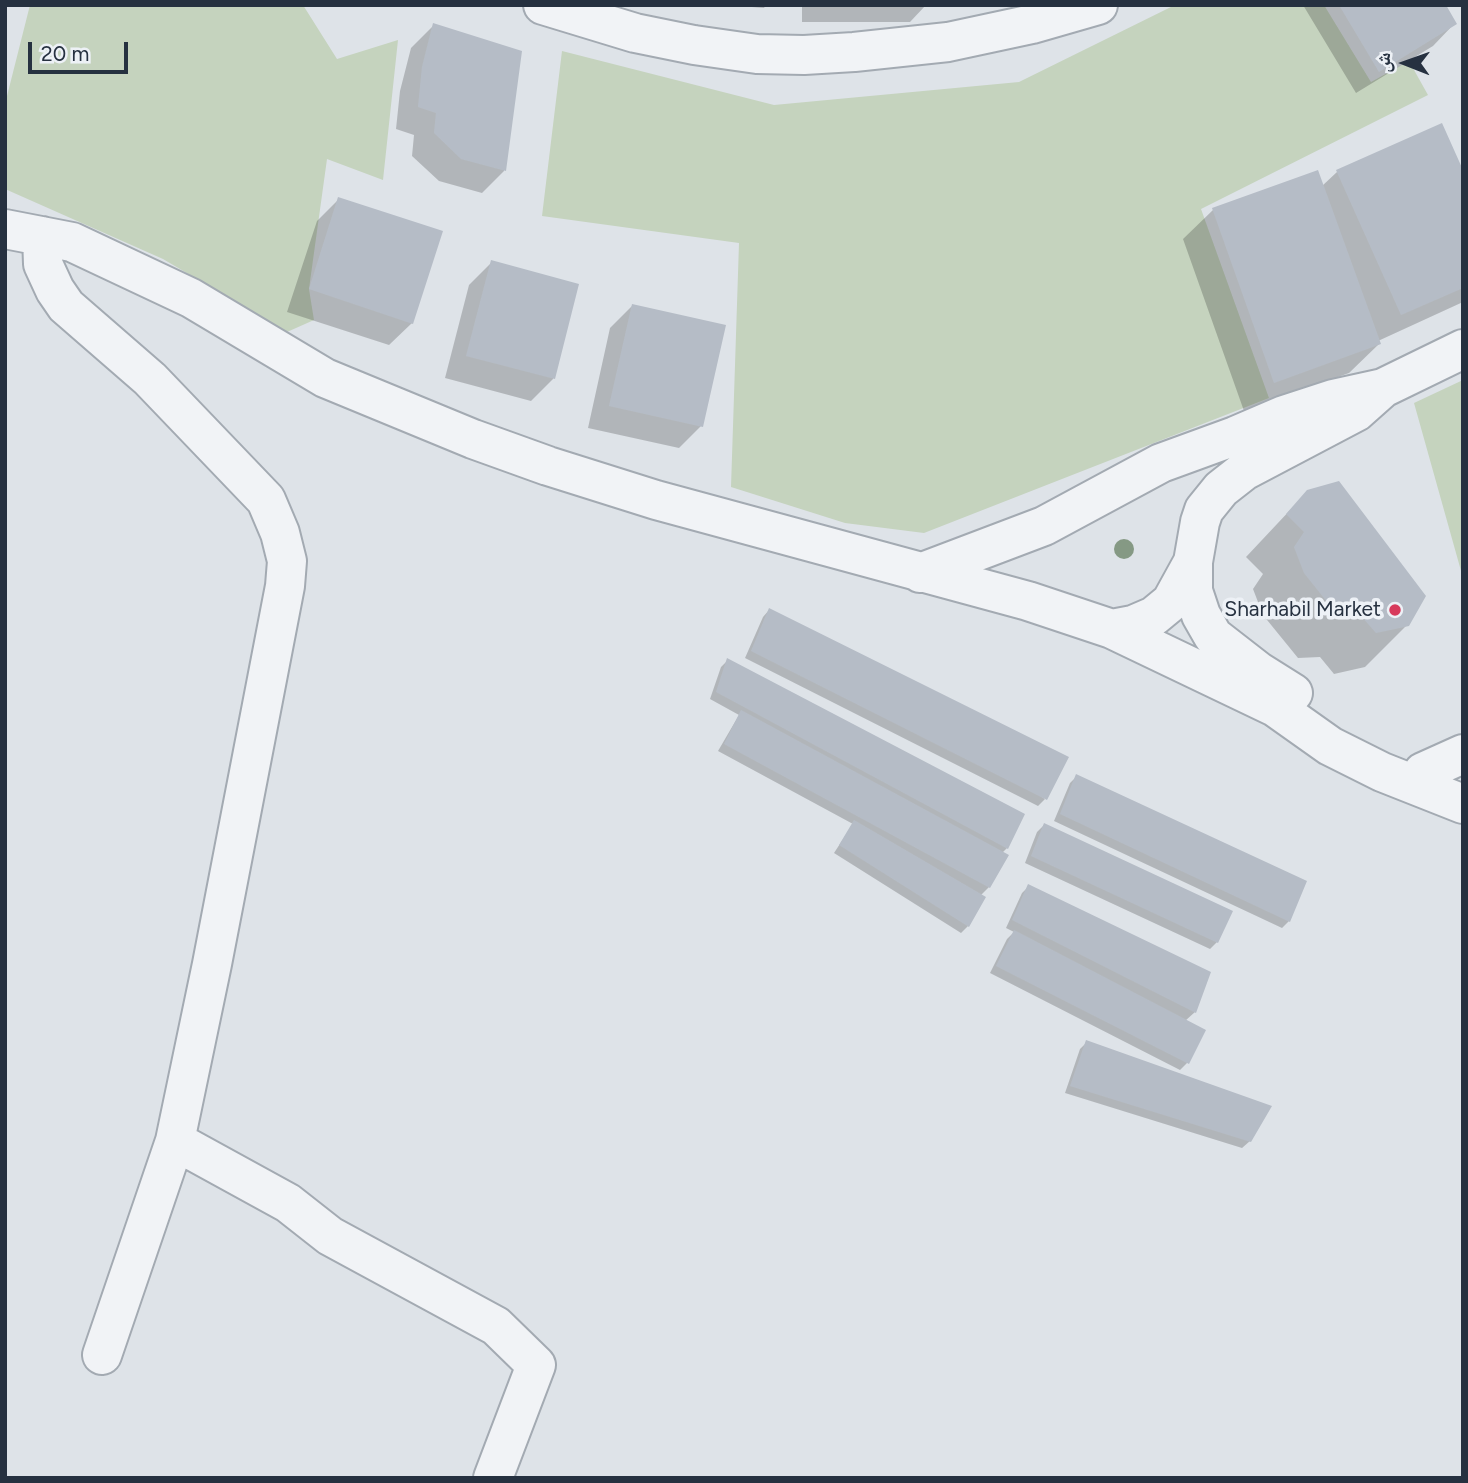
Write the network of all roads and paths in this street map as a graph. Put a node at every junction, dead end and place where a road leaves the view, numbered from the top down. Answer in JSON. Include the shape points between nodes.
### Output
{"nodes":[{"id":1,"x":543,"y":5,"type":"edge"},
{"id":2,"x":1098,"y":5,"type":"edge"},
{"id":3,"x":5,"y":229,"type":"edge"},
{"id":4,"x":42,"y":236,"type":"junction"},
{"id":5,"x":1463,"y":349,"type":"edge"},
{"id":6,"x":1383,"y":388,"type":"junction"},
{"id":7,"x":1161,"y":463,"type":"junction"},
{"id":8,"x":1204,"y":510,"type":"junction"},
{"id":9,"x":1044,"y":526,"type":"junction"},
{"id":10,"x":1193,"y":562,"type":"junction"},
{"id":11,"x":920,"y":573,"type":"junction"},
{"id":12,"x":1028,"y":601,"type":"junction"},
{"id":13,"x":1112,"y":629,"type":"junction"},
{"id":14,"x":1213,"y":636,"type":"junction"},
{"id":15,"x":1326,"y":731,"type":"junction"},
{"id":16,"x":1463,"y":754,"type":"edge"},
{"id":17,"x":1423,"y":772,"type":"junction"},
{"id":18,"x":1463,"y":788,"type":"edge"},
{"id":19,"x":1463,"y":804,"type":"edge"},
{"id":20,"x":175,"y":1141,"type":"junction"},
{"id":21,"x":102,"y":1355,"type":"dead end"},
{"id":22,"x":493,"y":1478,"type":"edge"}],
"edges":[{"from":1,"to":2,"type":"street","via":[[635,33],[694,45],[804,55],[948,42]]},
{"from":3,"to":4,"type":"street"},
{"from":4,"to":11,"type":"street","via":[[72,242],[191,298],[325,378],[473,439],[656,500]]},
{"from":4,"to":20,"type":"street","via":[[43,264],[66,306],[150,379],[266,500],[287,561]]},
{"from":5,"to":6,"type":"street"},
{"from":6,"to":7,"type":"street","via":[[1284,415]]},
{"from":6,"to":8,"type":"street","via":[[1356,412],[1244,471]]},
{"from":7,"to":8,"type":"street"},
{"from":7,"to":9,"type":"street"},
{"from":8,"to":10,"type":"street"},
{"from":9,"to":11,"type":"street"},
{"from":9,"to":12,"type":"street","via":[[1024,547],[1019,560],[1021,588]]},
{"from":10,"to":13,"type":"street","via":[[1171,602],[1154,616]]},
{"from":10,"to":14,"type":"street","via":[[1193,591]]},
{"from":11,"to":12,"type":"street"},
{"from":12,"to":13,"type":"street"},
{"from":13,"to":14,"type":"street"},
{"from":13,"to":15,"type":"street"},
{"from":14,"to":15,"type":"street","via":[[1305,701]]},
{"from":15,"to":17,"type":"street","via":[[1352,738]]},
{"from":15,"to":19,"type":"street","via":[[1382,772]]},
{"from":16,"to":17,"type":"street"},
{"from":17,"to":18,"type":"street"},
{"from":20,"to":21,"type":"street"},
{"from":20,"to":22,"type":"street","via":[[288,1203],[330,1236],[496,1326],[536,1365]]}]}
